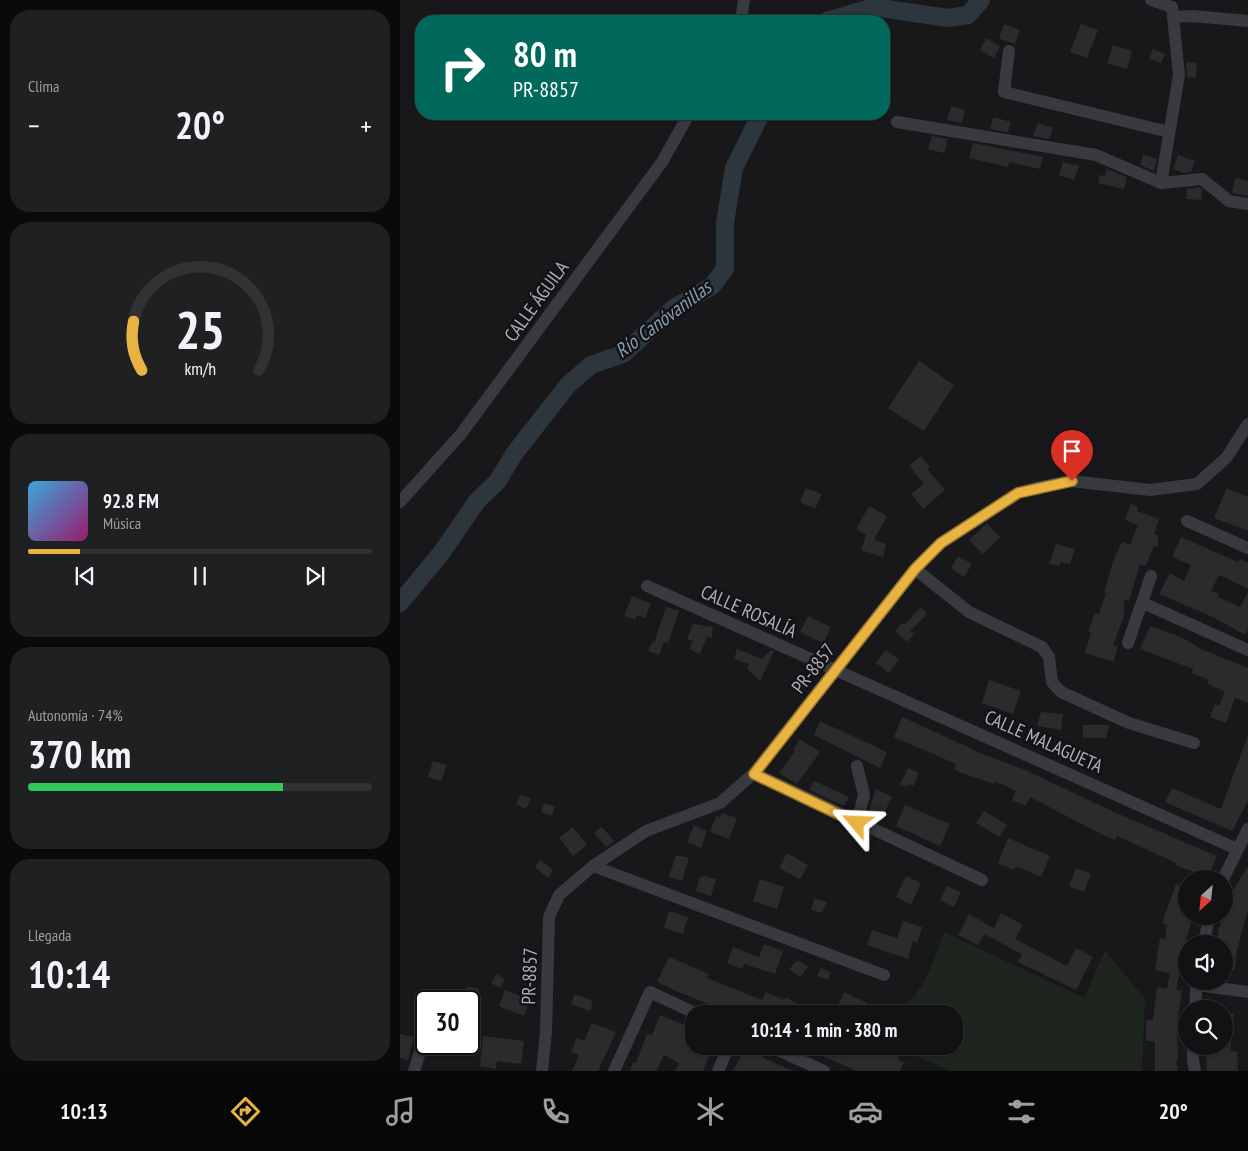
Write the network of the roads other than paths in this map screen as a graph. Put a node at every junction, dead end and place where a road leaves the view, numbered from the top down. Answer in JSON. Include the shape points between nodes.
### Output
{"nodes":[{"id":1,"x":744,"y":0,"type":"edge"},
{"id":2,"x":1151,"y":0,"type":"edge"},
{"id":3,"x":742,"y":15,"type":"edge"},
{"id":4,"x":1173,"y":17,"type":"junction"},
{"id":5,"x":1248,"y":21,"type":"edge"},
{"id":6,"x":1009,"y":51,"type":"dead end"},
{"id":7,"x":686,"y":120,"type":"edge"},
{"id":8,"x":897,"y":122,"type":"dead end"},
{"id":9,"x":1169,"y":132,"type":"junction"},
{"id":10,"x":1161,"y":182,"type":"junction"},
{"id":11,"x":1248,"y":204,"type":"edge"},
{"id":12,"x":1248,"y":424,"type":"edge"},
{"id":13,"x":400,"y":502,"type":"edge"},
{"id":14,"x":1186,"y":521,"type":"dead end"},
{"id":15,"x":1248,"y":548,"type":"edge"},
{"id":16,"x":915,"y":569,"type":"junction"},
{"id":17,"x":1151,"y":576,"type":"dead end"},
{"id":18,"x":648,"y":586,"type":"dead end"},
{"id":19,"x":1142,"y":603,"type":"junction"},
{"id":20,"x":1128,"y":643,"type":"dead end"},
{"id":21,"x":1248,"y":650,"type":"edge"},
{"id":22,"x":836,"y":669,"type":"junction"},
{"id":23,"x":1194,"y":743,"type":"dead end"},
{"id":24,"x":857,"y":766,"type":"dead end"},
{"id":25,"x":754,"y":774,"type":"junction"},
{"id":26,"x":857,"y":823,"type":"junction"},
{"id":27,"x":1248,"y":829,"type":"edge"},
{"id":28,"x":1237,"y":848,"type":"junction"},
{"id":29,"x":593,"y":866,"type":"junction"},
{"id":30,"x":1227,"y":870,"type":"edge"},
{"id":31,"x":982,"y":880,"type":"dead end"},
{"id":32,"x":884,"y":975,"type":"dead end"},
{"id":33,"x":1233,"y":989,"type":"edge"},
{"id":34,"x":1248,"y":992,"type":"edge"},
{"id":35,"x":685,"y":1008,"type":"edge"},
{"id":36,"x":419,"y":1055,"type":"edge"},
{"id":37,"x":725,"y":1055,"type":"edge"},
{"id":38,"x":788,"y":1055,"type":"edge"},
{"id":39,"x":1194,"y":1055,"type":"edge"},
{"id":40,"x":414,"y":1071,"type":"edge"},
{"id":41,"x":542,"y":1071,"type":"edge"},
{"id":42,"x":614,"y":1071,"type":"edge"},
{"id":43,"x":718,"y":1071,"type":"edge"},
{"id":44,"x":822,"y":1071,"type":"edge"},
{"id":45,"x":1195,"y":1071,"type":"edge"}],
"edges":[{"from":1,"to":3,"type":"street"},
{"from":2,"to":4,"type":"street","via":[[1172,7]]},
{"from":4,"to":5,"type":"street"},
{"from":4,"to":9,"type":"street","via":[[1179,75]]},
{"from":6,"to":9,"type":"street","via":[[1004,92]]},
{"from":7,"to":13,"type":"street","name":"CALLE ÁGUILA","via":[[662,162],[461,434]]},
{"from":8,"to":10,"type":"street","via":[[1096,155]]},
{"from":9,"to":10,"type":"street"},
{"from":10,"to":11,"type":"street","via":[[1202,179],[1229,201]]},
{"from":12,"to":16,"type":"street","name":"PR-8857","via":[[1227,456],[1197,484],[1150,490],[1072,481],[1018,493],[941,543]]},
{"from":14,"to":15,"type":"street"},
{"from":16,"to":22,"type":"street","name":"PR-8857"},
{"from":16,"to":23,"type":"street","via":[[969,612],[1042,647],[1049,657],[1052,682],[1061,692],[1129,723]]},
{"from":17,"to":19,"type":"street"},
{"from":18,"to":22,"type":"street","name":"CALLE ROSALÍA"},
{"from":19,"to":20,"type":"street"},
{"from":19,"to":21,"type":"street"},
{"from":22,"to":25,"type":"street","name":"PR-8857"},
{"from":22,"to":28,"type":"street","name":"CALLE MALAGUETA"},
{"from":24,"to":26,"type":"street","via":[[864,795]]},
{"from":25,"to":26,"type":"street"},
{"from":25,"to":29,"type":"street","name":"PR-8857","via":[[720,803],[646,831]]},
{"from":26,"to":31,"type":"street"},
{"from":27,"to":28,"type":"street"},
{"from":28,"to":30,"type":"street"},
{"from":29,"to":32,"type":"street"},
{"from":29,"to":41,"type":"street","name":"PR-8857","via":[[559,895],[549,917]]},
{"from":33,"to":34,"type":"street"},
{"from":35,"to":42,"type":"street","via":[[650,992]]},
{"from":36,"to":40,"type":"street"},
{"from":37,"to":43,"type":"street"},
{"from":38,"to":44,"type":"street"},
{"from":39,"to":45,"type":"street"}]}
